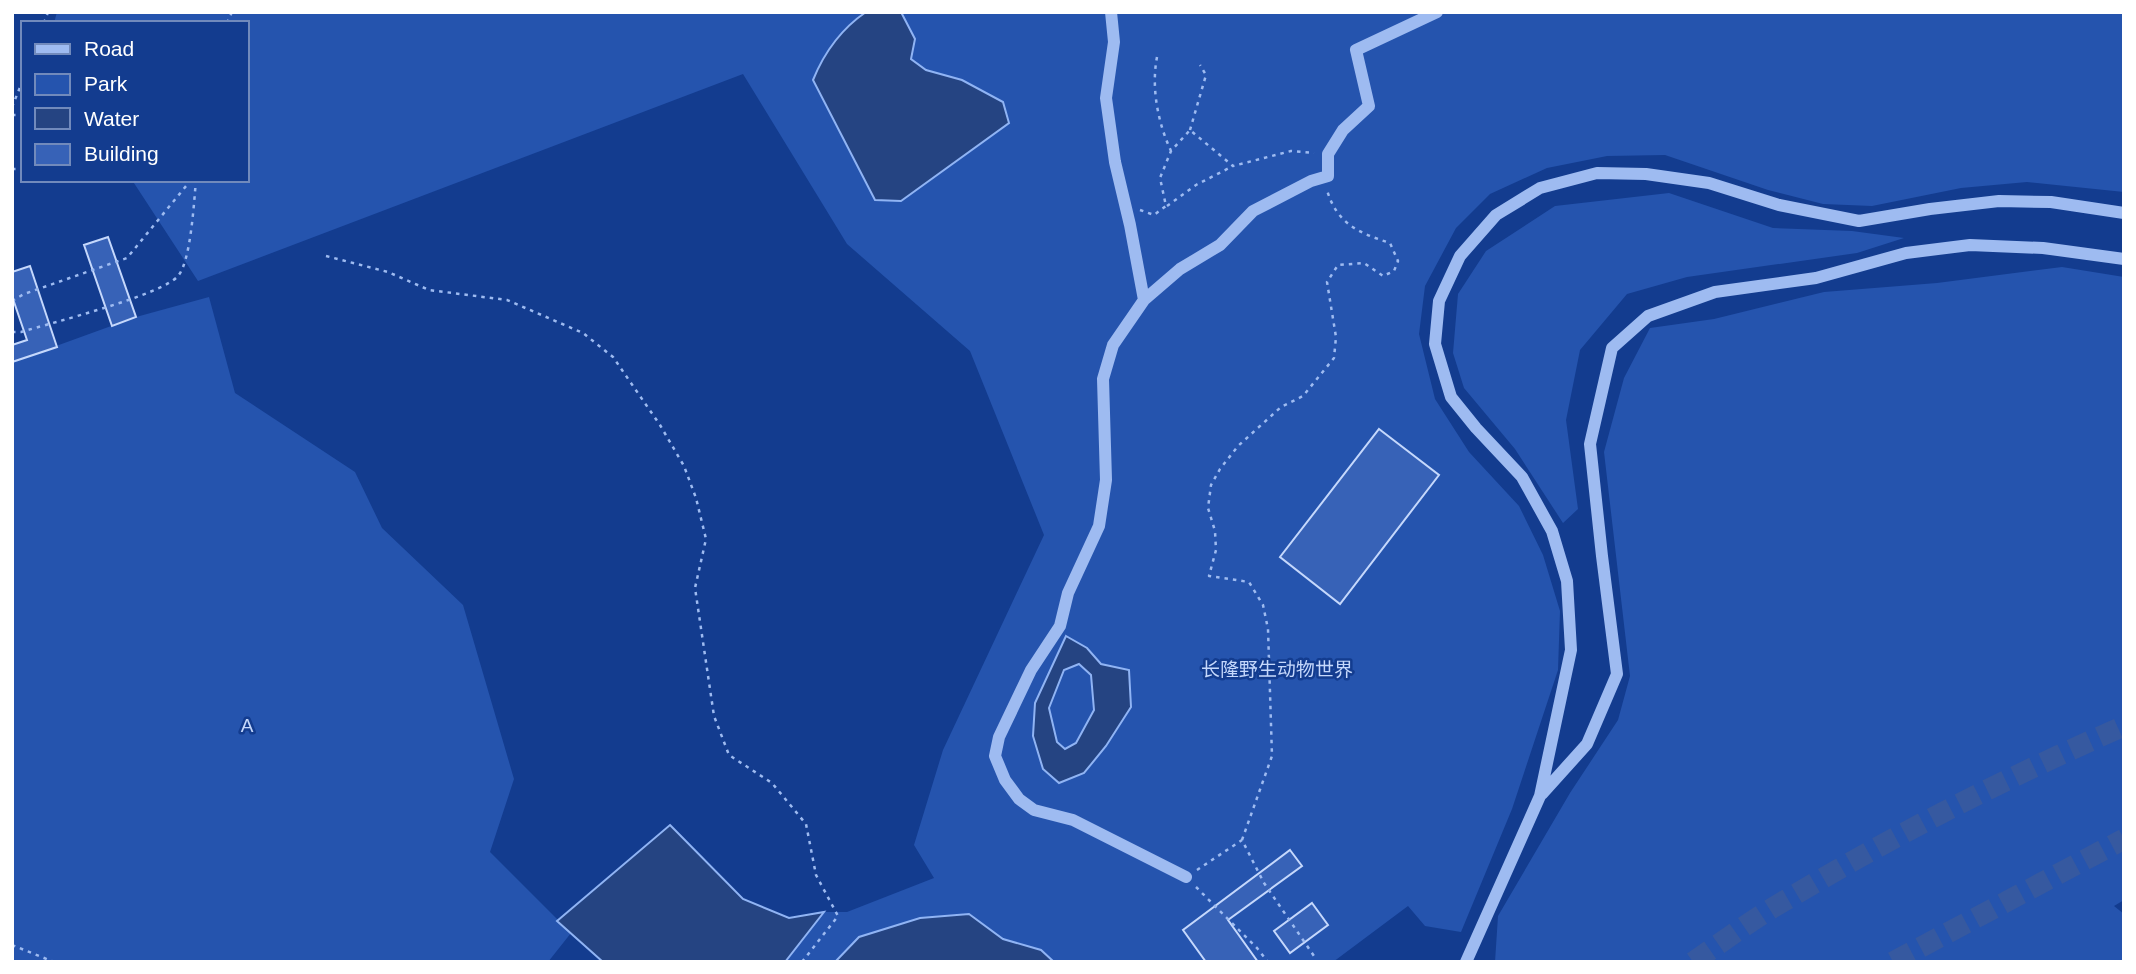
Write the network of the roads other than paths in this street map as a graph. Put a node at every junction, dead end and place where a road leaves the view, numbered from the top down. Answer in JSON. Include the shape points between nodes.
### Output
{"nodes":[{"id":1,"x":1111,"y":12,"type":"edge"},
{"id":2,"x":1437,"y":12,"type":"edge"},
{"id":3,"x":2124,"y":213,"type":"edge"},
{"id":4,"x":2124,"y":259,"type":"edge"},
{"id":5,"x":1144,"y":300,"type":"junction"},
{"id":6,"x":1540,"y":796,"type":"junction"},
{"id":7,"x":1186,"y":877,"type":"road end"},
{"id":8,"x":1479,"y":935,"type":"junction"},
{"id":9,"x":1466,"y":962,"type":"edge"},
{"id":10,"x":1474,"y":962,"type":"edge"}],
"edges":[{"from":1,"to":5,"type":"street","via":[[1114,42],[1106,98]]},
{"from":2,"to":5,"type":"street","via":[[1356,50],[1369,106],[1343,130],[1328,154],[1328,176],[1253,211],[1220,245],[1180,269]]},
{"from":3,"to":6,"type":"street","via":[[2051,202],[1999,201],[1859,221],[1779,205],[1709,183],[1597,173],[1540,188],[1496,215],[1460,256],[1439,301],[1435,344],[1451,397],[1522,477],[1552,531],[1567,581],[1571,650]]},
{"from":4,"to":6,"type":"street","via":[[2043,248],[1970,245],[1906,253],[1816,278],[1715,292],[1648,316],[1612,348],[1590,444],[1618,674],[1587,744]]},
{"from":5,"to":7,"type":"street","via":[[1113,345],[1103,379],[1105,480],[1099,526],[1068,593],[1060,626],[1031,670],[999,737],[995,756],[1005,780],[1034,810],[1073,820]]},
{"from":6,"to":8,"type":"street"},
{"from":8,"to":9,"type":"street"},
{"from":8,"to":10,"type":"street"}]}
